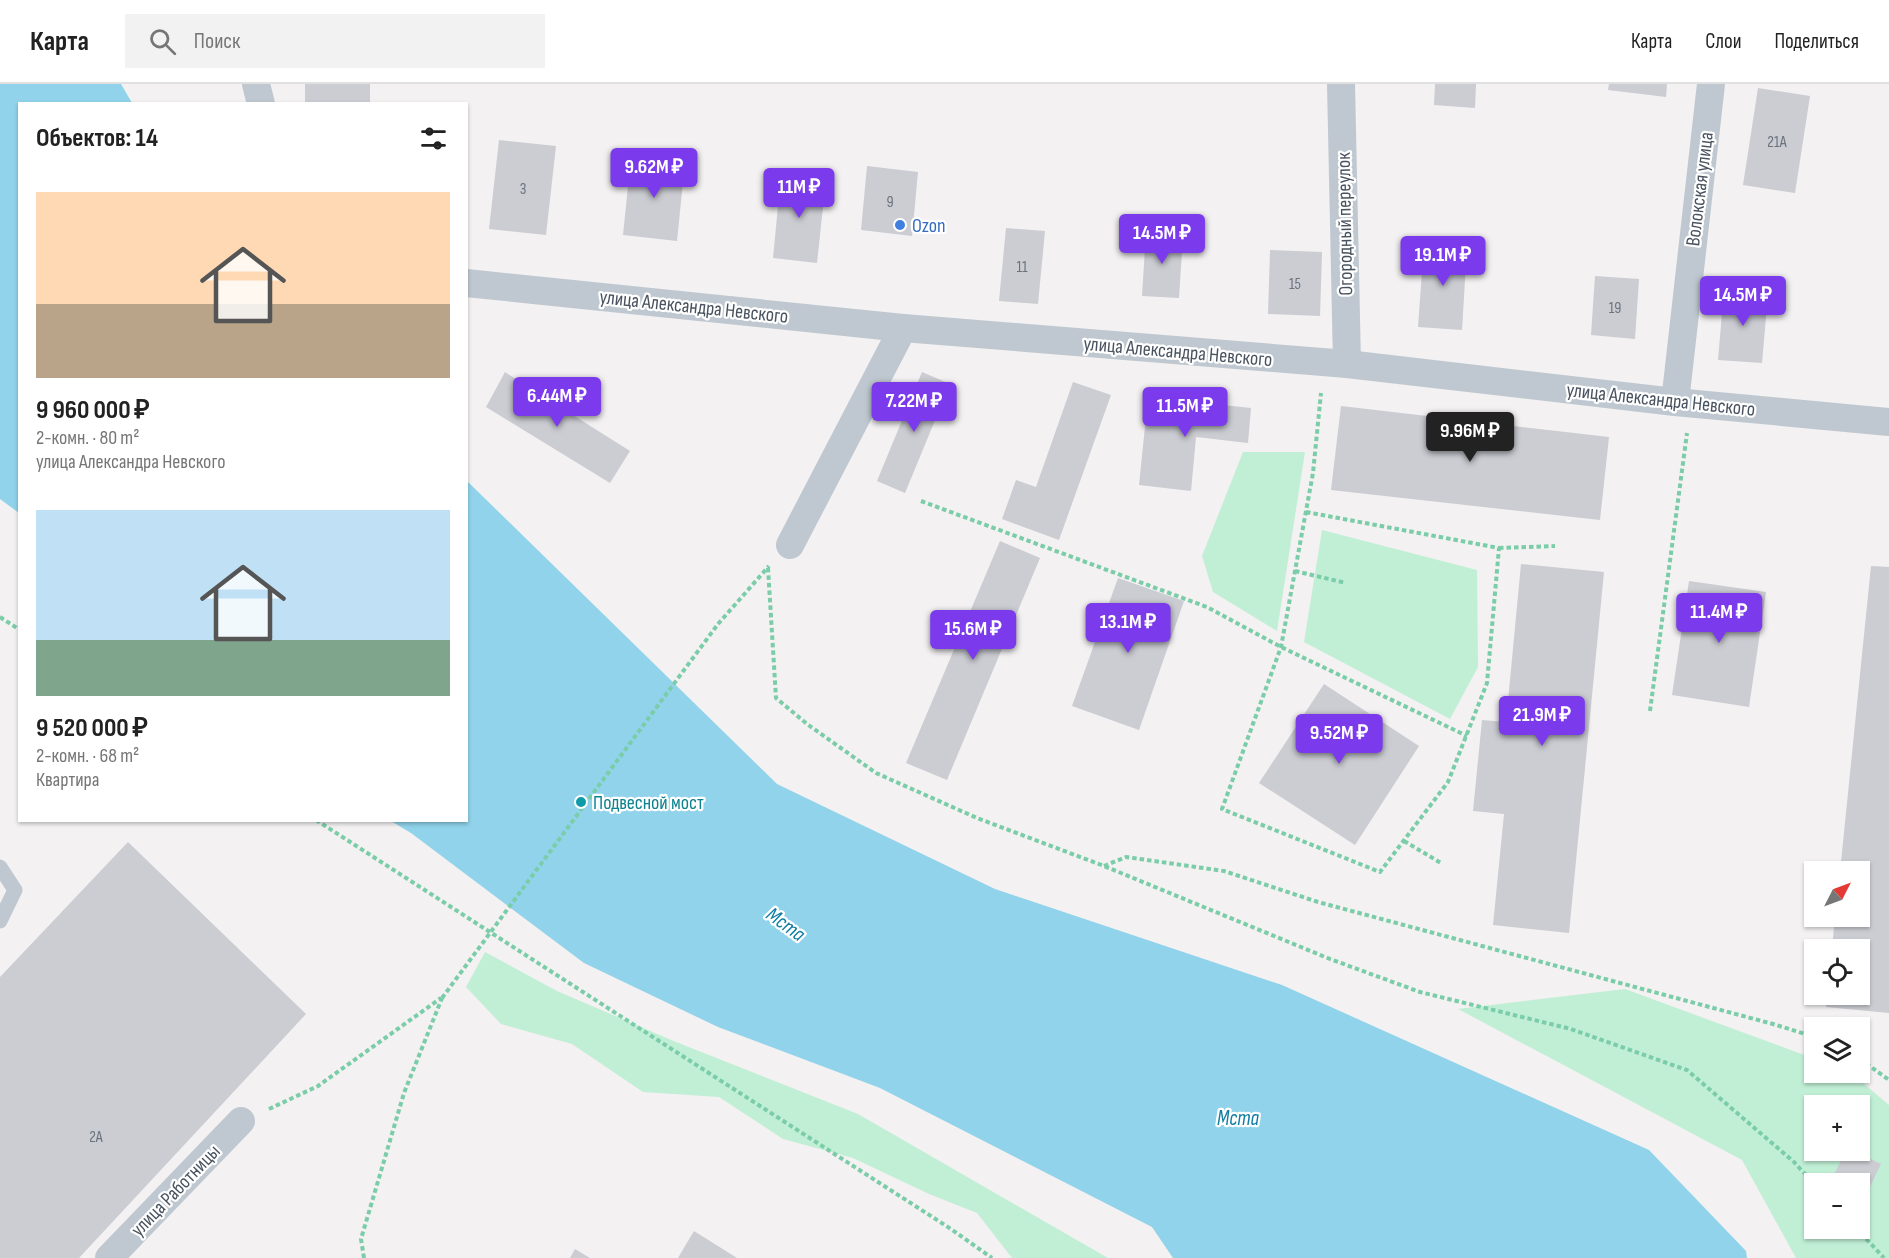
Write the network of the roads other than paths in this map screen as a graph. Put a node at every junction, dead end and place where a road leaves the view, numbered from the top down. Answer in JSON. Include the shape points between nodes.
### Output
{"nodes":[{"id":1,"x":256,"y":84,"type":"edge"},
{"id":2,"x":1341,"y":84,"type":"edge"},
{"id":3,"x":1711,"y":84,"type":"edge"},
{"id":4,"x":260,"y":102,"type":"edge"},
{"id":5,"x":468,"y":283,"type":"edge"},
{"id":6,"x":903,"y":328,"type":"junction"},
{"id":7,"x":1336,"y":363,"type":"junction"},
{"id":8,"x":1683,"y":403,"type":"junction"},
{"id":9,"x":1889,"y":422,"type":"edge"},
{"id":10,"x":790,"y":545,"type":"road end"},
{"id":11,"x":0,"y":867,"type":"edge"},
{"id":12,"x":0,"y":921,"type":"edge"},
{"id":13,"x":241,"y":1121,"type":"road end"},
{"id":14,"x":109,"y":1258,"type":"edge"}],
"edges":[{"from":1,"to":4,"type":"street"},
{"from":2,"to":7,"type":"street","name":"Огородный переулок"},
{"from":3,"to":8,"type":"street","name":"Волокская улица"},
{"from":5,"to":6,"type":"street","name":"улица Александра Невского"},
{"from":6,"to":7,"type":"street","name":"улица Александра Невского"},
{"from":6,"to":10,"type":"street"},
{"from":7,"to":8,"type":"street","name":"улица Александра Невского"},
{"from":8,"to":9,"type":"street","name":"улица Александра Невского"},
{"from":11,"to":12,"type":"lane","via":[[15,890]]},
{"from":13,"to":14,"type":"street","name":"улица Работницы"}]}
